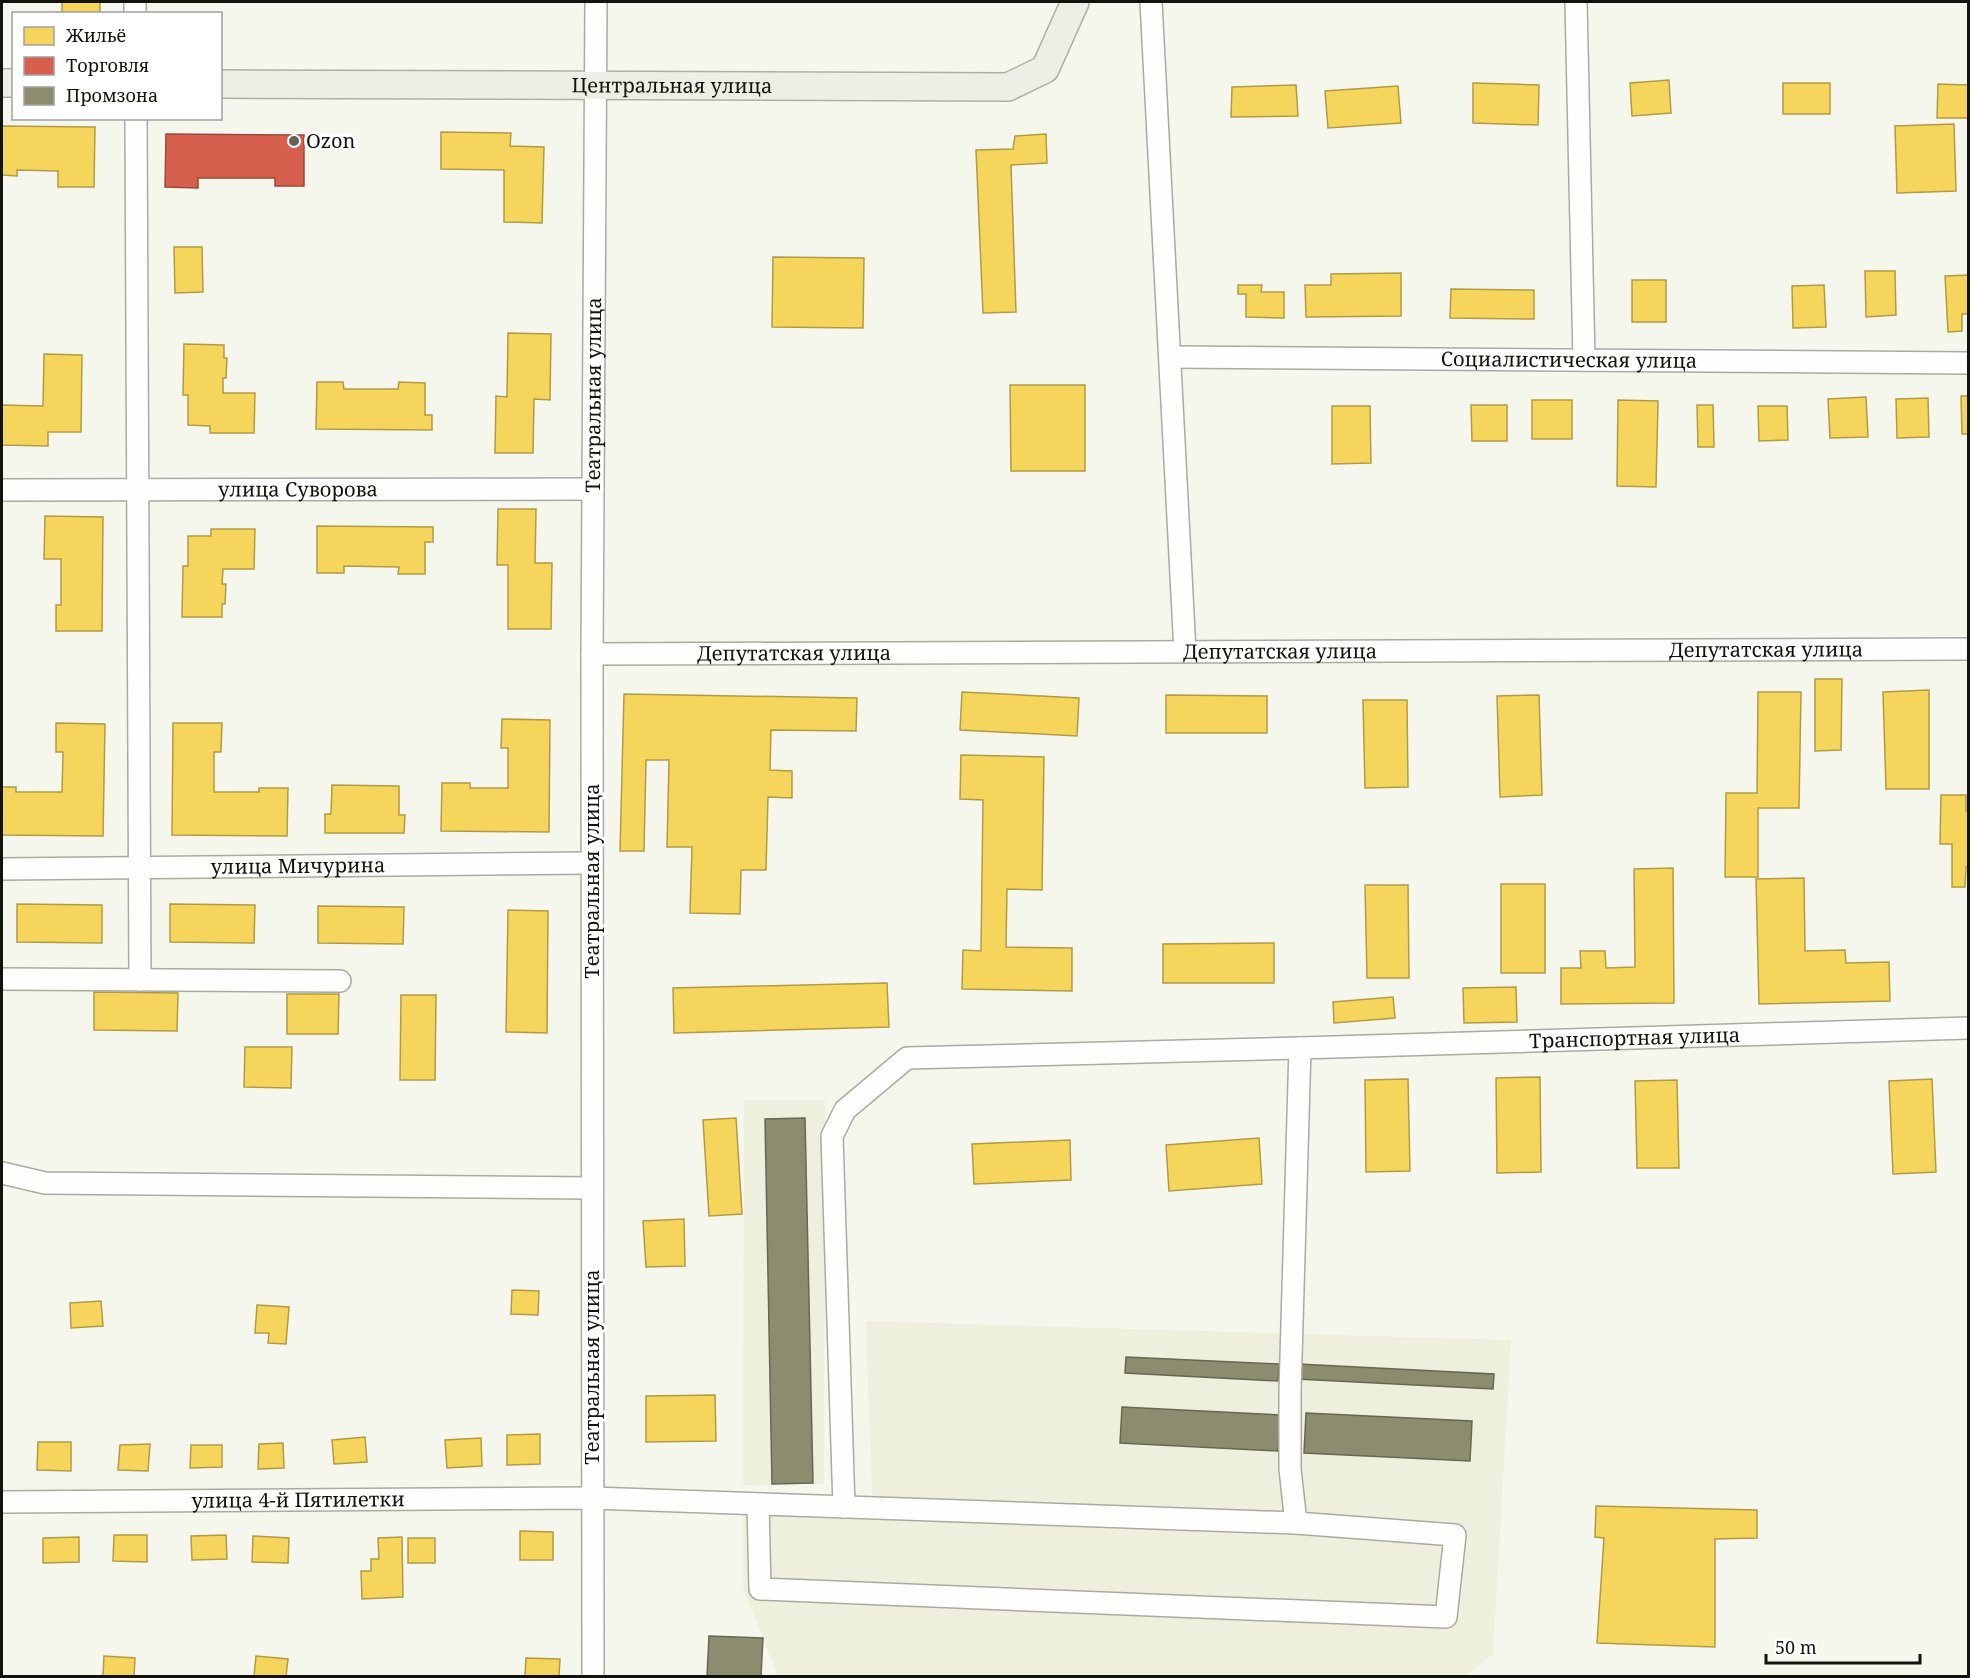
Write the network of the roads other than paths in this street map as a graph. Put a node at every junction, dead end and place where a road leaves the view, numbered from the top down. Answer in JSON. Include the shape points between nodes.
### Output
{"nodes":[{"id":1,"x":596,"y":2,"type":"edge"},
{"id":2,"x":1075,"y":2,"type":"edge"},
{"id":3,"x":1151,"y":2,"type":"edge"},
{"id":4,"x":1576,"y":2,"type":"edge"},
{"id":5,"x":222,"y":84,"type":"edge"},
{"id":6,"x":596,"y":85,"type":"junction"},
{"id":7,"x":135,"y":120,"type":"edge"},
{"id":8,"x":1170,"y":357,"type":"junction"},
{"id":9,"x":1584,"y":360,"type":"junction"},
{"id":10,"x":1968,"y":363,"type":"edge"},
{"id":11,"x":593,"y":489,"type":"junction"},
{"id":12,"x":2,"y":490,"type":"edge"},
{"id":13,"x":137,"y":490,"type":"junction"},
{"id":14,"x":1968,"y":649,"type":"edge"},
{"id":15,"x":1185,"y":652,"type":"junction"},
{"id":16,"x":592,"y":654,"type":"junction"},
{"id":17,"x":592,"y":863,"type":"junction"},
{"id":18,"x":139,"y":867,"type":"junction"},
{"id":19,"x":2,"y":869,"type":"edge"},
{"id":20,"x":2,"y":979,"type":"edge"},
{"id":21,"x":140,"y":980,"type":"junction"},
{"id":22,"x":340,"y":981,"type":"dead end"},
{"id":23,"x":1968,"y":1028,"type":"edge"},
{"id":24,"x":1300,"y":1048,"type":"junction"},
{"id":25,"x":2,"y":1173,"type":"edge"},
{"id":26,"x":592,"y":1188,"type":"junction"},
{"id":27,"x":592,"y":1498,"type":"junction"},
{"id":28,"x":2,"y":1502,"type":"edge"},
{"id":29,"x":758,"y":1504,"type":"junction"},
{"id":30,"x":844,"y":1507,"type":"junction"},
{"id":31,"x":1296,"y":1523,"type":"junction"},
{"id":32,"x":593,"y":1677,"type":"edge"}],
"edges":[{"from":1,"to":6,"type":"street","name":"Театральная улица"},
{"from":2,"to":6,"type":"main road","name":"Центральная улица","via":[[1045,69],[1008,87]]},
{"from":3,"to":8,"type":"street"},
{"from":4,"to":9,"type":"street"},
{"from":5,"to":6,"type":"main road","name":"Центральная улица"},
{"from":6,"to":11,"type":"street","name":"Театральная улица"},
{"from":7,"to":13,"type":"street"},
{"from":8,"to":9,"type":"street","name":"Социалистическая улица"},
{"from":8,"to":15,"type":"street"},
{"from":9,"to":10,"type":"street","name":"Социалистическая улица"},
{"from":11,"to":13,"type":"street","name":"улица Суворова"},
{"from":11,"to":16,"type":"street","name":"Театральная улица"},
{"from":12,"to":13,"type":"street","name":"улица Суворова"},
{"from":13,"to":18,"type":"street"},
{"from":14,"to":15,"type":"street","name":"Депутатская улица"},
{"from":15,"to":16,"type":"street","name":"Депутатская улица"},
{"from":16,"to":17,"type":"street","name":"Театральная улица"},
{"from":17,"to":18,"type":"street","name":"улица Мичурина"},
{"from":17,"to":26,"type":"street","name":"Театральная улица"},
{"from":18,"to":19,"type":"street","name":"улица Мичурина"},
{"from":18,"to":21,"type":"street"},
{"from":20,"to":21,"type":"street"},
{"from":21,"to":22,"type":"street"},
{"from":23,"to":24,"type":"street","name":"Транспортная улица"},
{"from":24,"to":30,"type":"street","name":"Транспортная улица","via":[[907,1058],[845,1110],[832,1136]]},
{"from":24,"to":31,"type":"street","via":[[1290,1392],[1290,1469]]},
{"from":25,"to":26,"type":"street","via":[[45,1183]]},
{"from":26,"to":27,"type":"street","name":"Театральная улица"},
{"from":27,"to":28,"type":"street","name":"улица 4-й Пятилетки"},
{"from":27,"to":29,"type":"street","name":"улица 4-й Пятилетки"},
{"from":27,"to":32,"type":"street","name":"Театральная улица"},
{"from":29,"to":30,"type":"street","name":"улица 4-й Пятилетки"},
{"from":29,"to":31,"type":"street","name":"улица 4-й Пятилетки","via":[[760,1589],[1446,1617],[1455,1535]]},
{"from":30,"to":31,"type":"street","name":"улица 4-й Пятилетки"}]}
